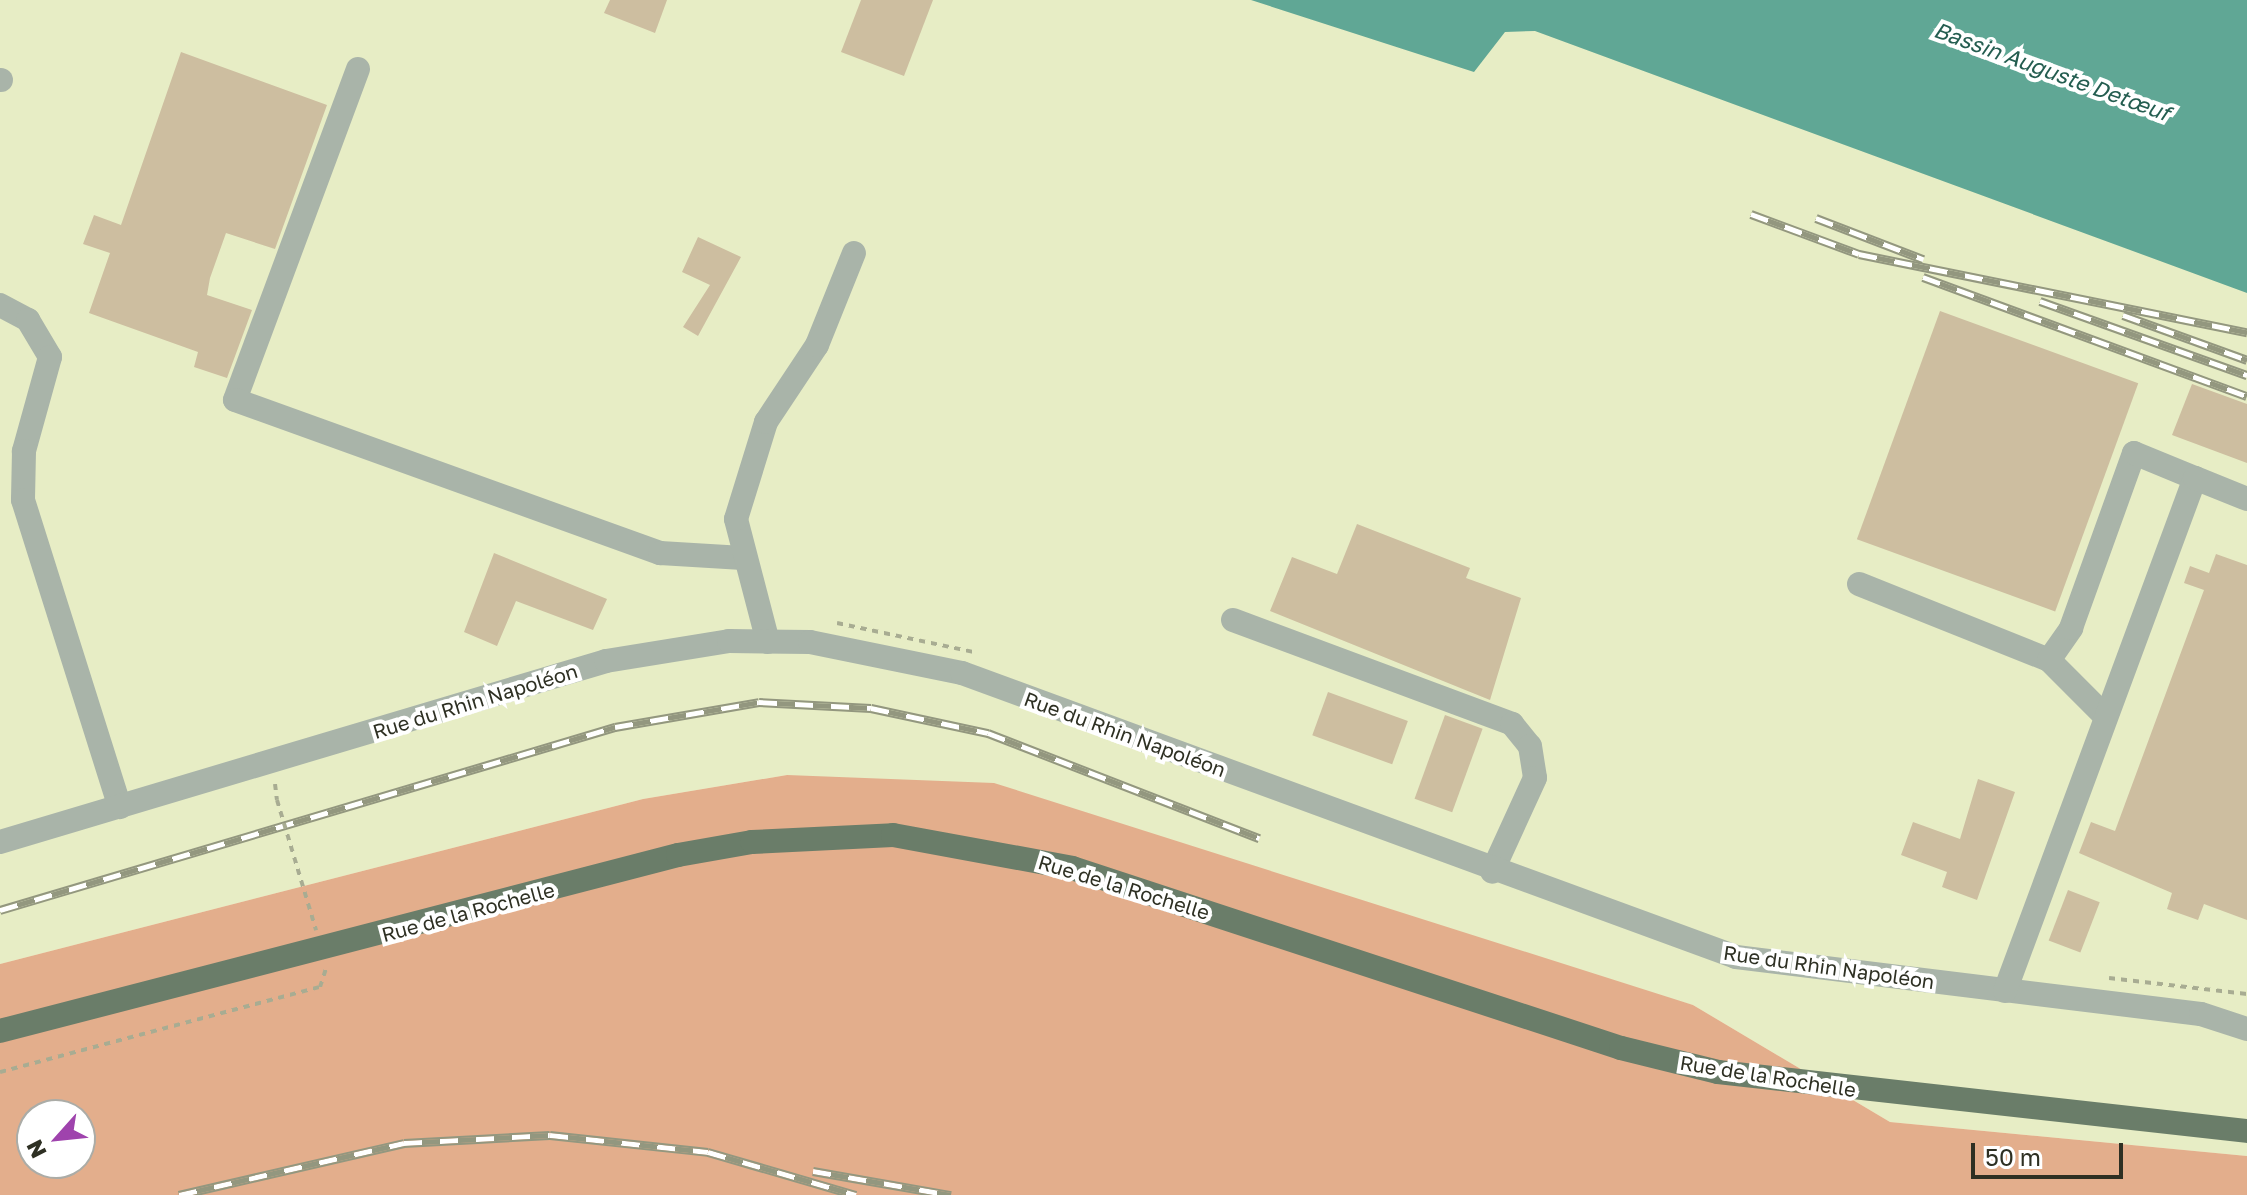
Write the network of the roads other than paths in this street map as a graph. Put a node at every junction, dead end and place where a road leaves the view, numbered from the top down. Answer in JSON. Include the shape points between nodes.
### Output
{"nodes":[{"id":1,"x":358,"y":69,"type":"dead end"},
{"id":2,"x":854,"y":253,"type":"dead end"},
{"id":3,"x":0,"y":305,"type":"edge"},
{"id":4,"x":2195,"y":478,"type":"junction"},
{"id":5,"x":2247,"y":499,"type":"edge"},
{"id":6,"x":743,"y":558,"type":"junction"},
{"id":7,"x":1859,"y":584,"type":"dead end"},
{"id":8,"x":1233,"y":620,"type":"dead end"},
{"id":9,"x":768,"y":642,"type":"junction"},
{"id":10,"x":2049,"y":660,"type":"junction"},
{"id":11,"x":2104,"y":715,"type":"junction"},
{"id":12,"x":120,"y":807,"type":"junction"},
{"id":13,"x":0,"y":842,"type":"edge"},
{"id":14,"x":1492,"y":872,"type":"junction"},
{"id":15,"x":2005,"y":991,"type":"junction"},
{"id":16,"x":2247,"y":1029,"type":"edge"},
{"id":17,"x":0,"y":1031,"type":"edge"},
{"id":18,"x":2247,"y":1131,"type":"edge"}],
"edges":[{"from":1,"to":6,"type":"street","via":[[235,400],[660,553]]},
{"from":2,"to":6,"type":"street","via":[[817,345],[766,422],[747,471],[736,519]]},
{"from":3,"to":12,"type":"street","via":[[28,320],[50,357],[24,451],[23,500]]},
{"from":4,"to":5,"type":"street"},
{"from":4,"to":10,"type":"street","via":[[2134,453],[2071,628]]},
{"from":4,"to":11,"type":"street"},
{"from":6,"to":9,"type":"street"},
{"from":7,"to":10,"type":"street"},
{"from":8,"to":14,"type":"street","via":[[1512,724],[1530,746],[1535,778]]},
{"from":9,"to":12,"type":"street","name":"Rue du Rhin Napoléon","via":[[672,647],[606,661]]},
{"from":9,"to":14,"type":"street","name":"Rue du Rhin Napoléon","via":[[886,653],[962,673]]},
{"from":10,"to":11,"type":"street"},
{"from":11,"to":15,"type":"street"},
{"from":12,"to":13,"type":"street","name":"Rue du Rhin Napoléon"},
{"from":14,"to":15,"type":"street","name":"Rue du Rhin Napoléon","via":[[1736,957]]},
{"from":15,"to":16,"type":"street","name":"Rue du Rhin Napoléon","via":[[2201,1014]]},
{"from":17,"to":18,"type":"main road","name":"Rue de la Rochelle","via":[[678,855],[752,842],[893,835],[1072,868],[1621,1048],[1718,1072]]}]}
